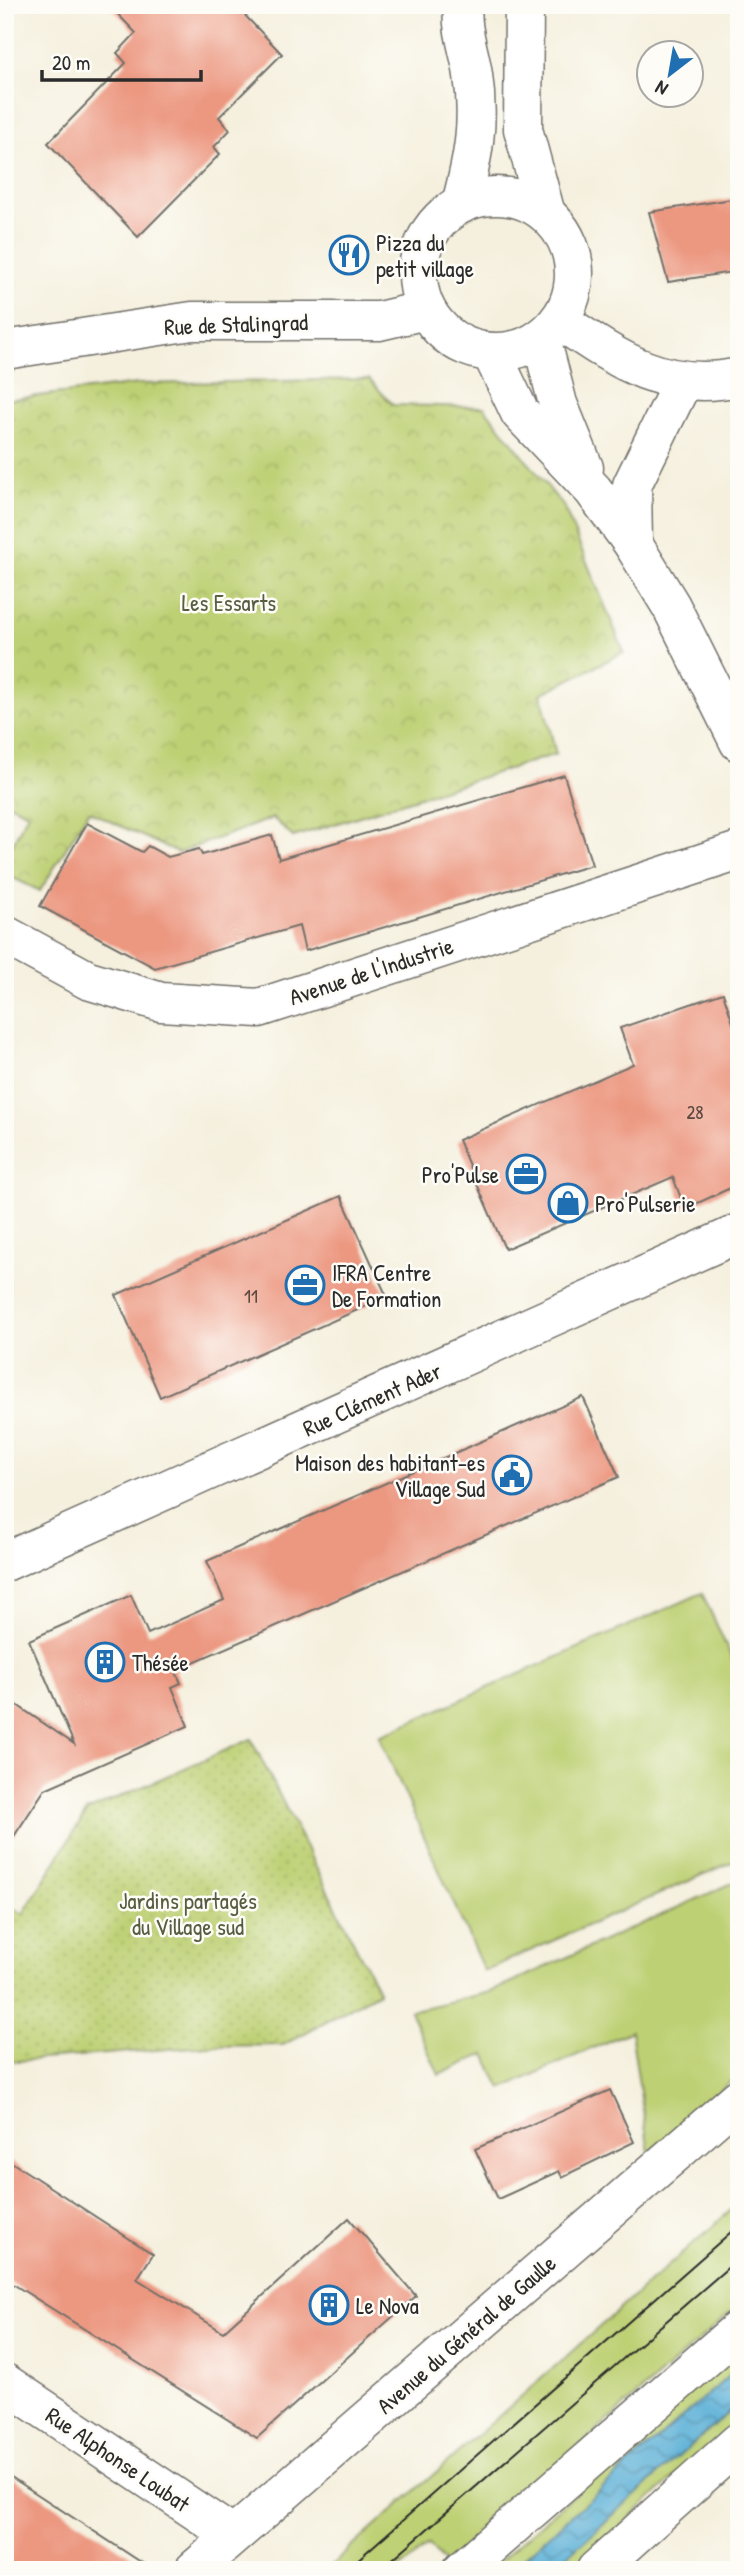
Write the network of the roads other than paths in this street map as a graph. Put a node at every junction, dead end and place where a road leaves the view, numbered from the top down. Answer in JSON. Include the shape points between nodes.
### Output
{"nodes":[{"id":1,"x":463,"y":5,"type":"edge"},
{"id":2,"x":524,"y":5,"type":"edge"},
{"id":3,"x":461,"y":204,"type":"junction"},
{"id":4,"x":546,"y":214,"type":"junction"},
{"id":5,"x":426,"y":310,"type":"junction"},
{"id":6,"x":550,"y":329,"type":"junction"},
{"id":7,"x":5,"y":350,"type":"edge"},
{"id":8,"x":491,"y":352,"type":"junction"},
{"id":9,"x":739,"y":377,"type":"edge"},
{"id":10,"x":682,"y":381,"type":"junction"},
{"id":11,"x":593,"y":490,"type":"junction"},
{"id":12,"x":633,"y":544,"type":"junction"},
{"id":13,"x":739,"y":742,"type":"edge"},
{"id":14,"x":739,"y":851,"type":"edge"},
{"id":15,"x":5,"y":935,"type":"edge"},
{"id":16,"x":739,"y":1233,"type":"edge"},
{"id":17,"x":5,"y":1562,"type":"edge"},
{"id":18,"x":739,"y":2098,"type":"edge"},
{"id":19,"x":739,"y":2329,"type":"edge"},
{"id":20,"x":5,"y":2383,"type":"edge"},
{"id":21,"x":739,"y":2442,"type":"edge"},
{"id":22,"x":232,"y":2535,"type":"junction"},
{"id":23,"x":194,"y":2570,"type":"edge"},
{"id":24,"x":462,"y":2570,"type":"edge"},
{"id":25,"x":596,"y":2570,"type":"edge"}],
"edges":[{"from":1,"to":3,"type":"street","via":[[477,136]]},
{"from":2,"to":4,"type":"street","via":[[523,129]]},
{"from":3,"to":4,"type":"street","via":[[482,197],[505,197]]},
{"from":3,"to":5,"type":"street","via":[[437,223],[422,250],[418,270]]},
{"from":4,"to":6,"type":"street","via":[[572,253],[574,276],[570,300]]},
{"from":5,"to":7,"type":"street","name":"Rue de Stalingrad","via":[[379,321],[192,321]]},
{"from":5,"to":8,"type":"street","via":[[443,331],[465,346]]},
{"from":6,"to":8,"type":"street","via":[[518,349]]},
{"from":6,"to":10,"type":"street","via":[[661,377]]},
{"from":6,"to":11,"type":"street","via":[[558,404]]},
{"from":8,"to":11,"type":"street","via":[[520,413]]},
{"from":9,"to":10,"type":"street","via":[[708,384]]},
{"from":10,"to":12,"type":"street","via":[[632,485]]},
{"from":11,"to":12,"type":"street"},
{"from":12,"to":13,"type":"street","via":[[671,606]]},
{"from":14,"to":15,"type":"street","name":"Avenue de l'Industrie","via":[[259,1008],[161,1002],[88,980]]},
{"from":16,"to":17,"type":"street","name":"Rue Clément Ader"},
{"from":18,"to":22,"type":"street","name":"Avenue du Général de Gaulle"},
{"from":19,"to":24,"type":"street"},
{"from":20,"to":22,"type":"street","name":"Rue Alphonse Loubat"},
{"from":21,"to":25,"type":"street"},
{"from":22,"to":23,"type":"street","name":"Avenue du Général de Gaulle"}]}
